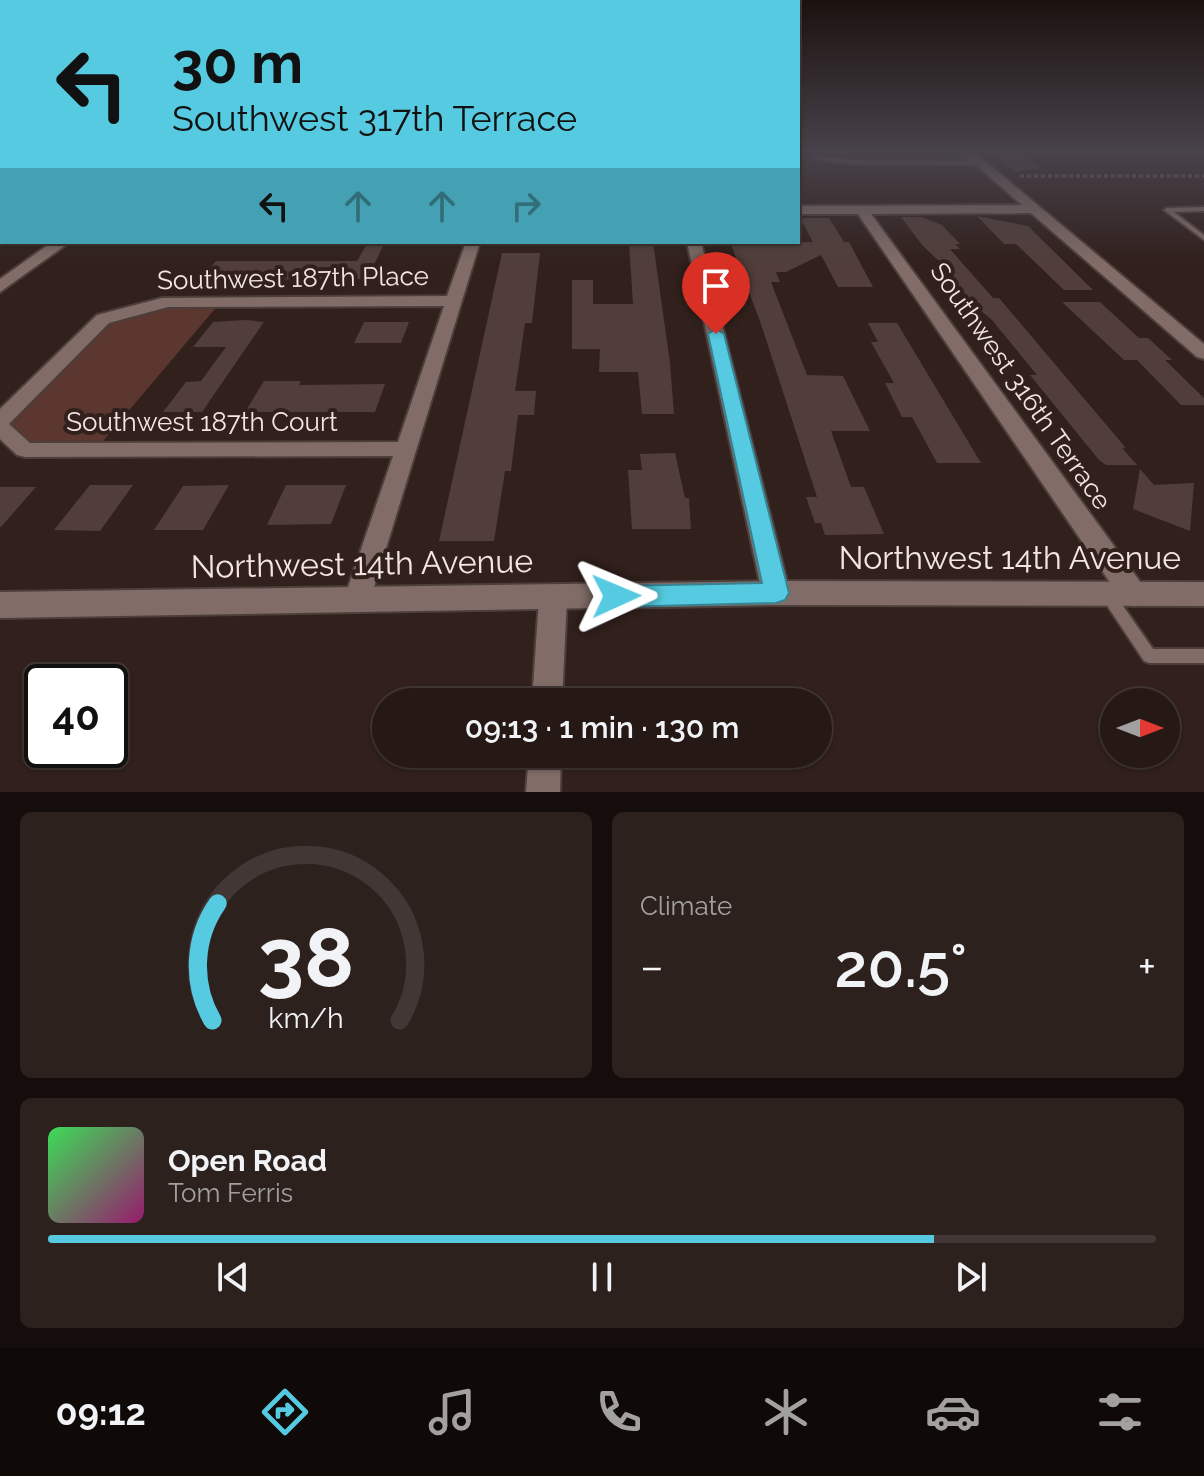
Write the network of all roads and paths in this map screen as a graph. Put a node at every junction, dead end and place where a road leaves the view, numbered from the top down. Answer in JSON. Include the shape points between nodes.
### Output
{"nodes":[{"id":1,"x":1010,"y":189,"type":"edge"},
{"id":2,"x":1034,"y":209,"type":"junction"},
{"id":3,"x":1204,"y":209,"type":"edge"},
{"id":4,"x":800,"y":210,"type":"edge"},
{"id":5,"x":862,"y":210,"type":"junction"},
{"id":6,"x":1204,"y":238,"type":"edge"},
{"id":7,"x":59,"y":244,"type":"edge"},
{"id":8,"x":472,"y":244,"type":"edge"},
{"id":9,"x":694,"y":244,"type":"edge"},
{"id":10,"x":0,"y":286,"type":"edge"},
{"id":11,"x":453,"y":301,"type":"junction"},
{"id":12,"x":1204,"y":353,"type":"edge"},
{"id":13,"x":2,"y":426,"type":"edge"},
{"id":14,"x":407,"y":449,"type":"junction"},
{"id":15,"x":776,"y":593,"type":"junction"},
{"id":16,"x":1204,"y":594,"type":"edge"},
{"id":17,"x":1121,"y":595,"type":"junction"},
{"id":18,"x":553,"y":598,"type":"junction"},
{"id":19,"x":358,"y":599,"type":"junction"},
{"id":20,"x":0,"y":605,"type":"edge"},
{"id":21,"x":1204,"y":656,"type":"edge"},
{"id":22,"x":548,"y":688,"type":"edge"},
{"id":23,"x":544,"y":768,"type":"edge"},
{"id":24,"x":543,"y":792,"type":"edge"}],
"edges":[{"from":1,"to":2,"type":"street"},
{"from":2,"to":5,"type":"street"},
{"from":2,"to":12,"type":"street"},
{"from":3,"to":6,"type":"lane","via":[[1167,210]]},
{"from":4,"to":5,"type":"street"},
{"from":5,"to":17,"type":"street","name":"Southwest 316th Terrace"},
{"from":7,"to":10,"type":"street"},
{"from":8,"to":11,"type":"street"},
{"from":9,"to":15,"type":"street"},
{"from":11,"to":13,"type":"street","name":"Southwest 187th Place","via":[[168,302],[134,309],[103,319]]},
{"from":11,"to":14,"type":"street"},
{"from":13,"to":14,"type":"street","name":"Southwest 187th Court","via":[[25,450]]},
{"from":14,"to":19,"type":"street"},
{"from":15,"to":17,"type":"street","name":"Northwest 14th Avenue"},
{"from":15,"to":18,"type":"street","name":"Northwest 14th Avenue"},
{"from":16,"to":17,"type":"street","name":"Northwest 14th Avenue"},
{"from":17,"to":21,"type":"lane","via":[[1149,656]]},
{"from":18,"to":19,"type":"street","name":"Northwest 14th Avenue"},
{"from":18,"to":22,"type":"street"},
{"from":19,"to":20,"type":"street","name":"Northwest 14th Avenue"},
{"from":23,"to":24,"type":"street"}]}
